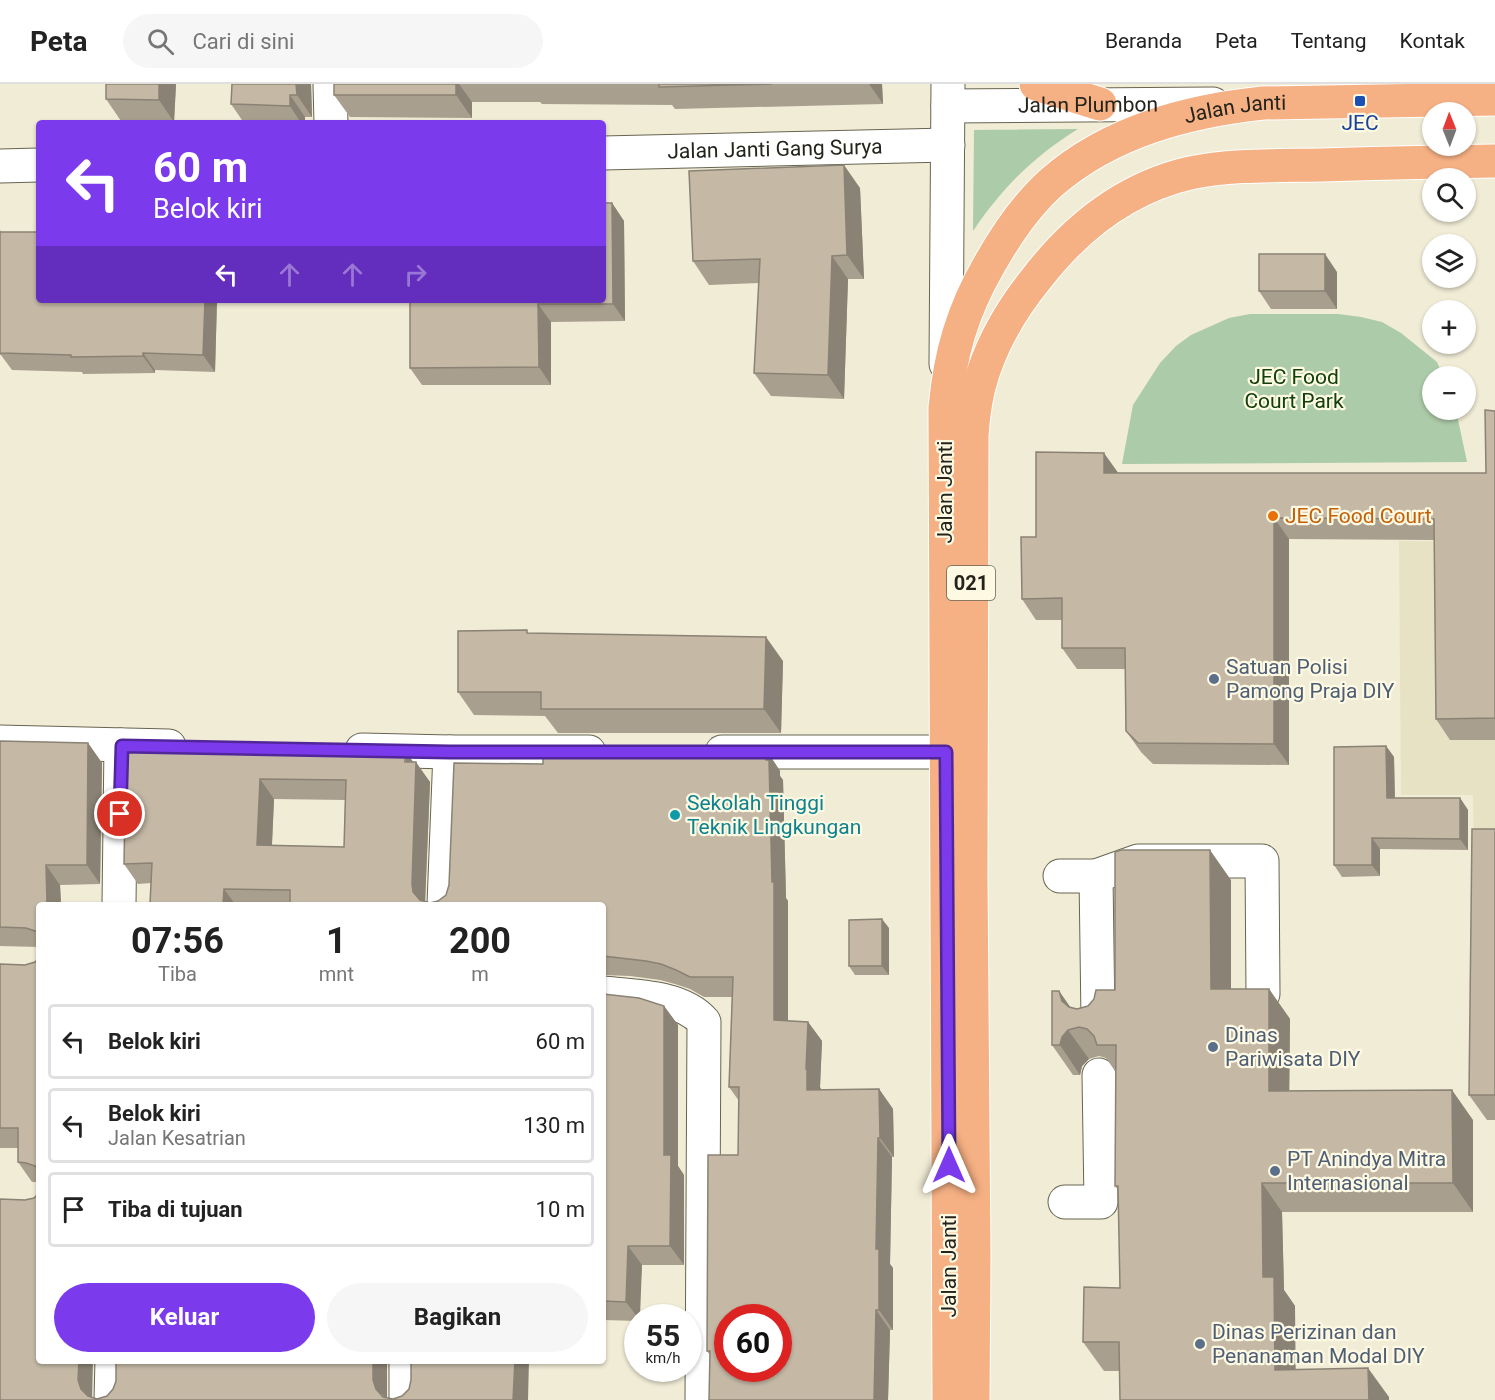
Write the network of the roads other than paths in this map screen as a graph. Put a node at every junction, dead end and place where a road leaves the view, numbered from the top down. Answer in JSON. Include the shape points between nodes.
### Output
{"nodes":[{"id":1,"x":330,"y":84,"type":"edge"},
{"id":2,"x":1036,"y":84,"type":"edge"},
{"id":3,"x":948,"y":95,"type":"edge"},
{"id":4,"x":1495,"y":99,"type":"edge"},
{"id":5,"x":1263,"y":103,"type":"junction"},
{"id":6,"x":1100,"y":104,"type":"junction"},
{"id":7,"x":331,"y":120,"type":"edge"},
{"id":8,"x":948,"y":145,"type":"junction"},
{"id":9,"x":606,"y":153,"type":"edge"},
{"id":10,"x":1495,"y":161,"type":"edge"},
{"id":11,"x":36,"y":165,"type":"edge"},
{"id":12,"x":0,"y":166,"type":"edge"},
{"id":13,"x":945,"y":408,"type":"junction"},
{"id":14,"x":0,"y":742,"type":"edge"},
{"id":15,"x":122,"y":746,"type":"junction"},
{"id":16,"x":204,"y":747,"type":"edge"},
{"id":17,"x":333,"y":750,"type":"edge"},
{"id":18,"x":450,"y":752,"type":"junction"},
{"id":19,"x":615,"y":752,"type":"edge"},
{"id":20,"x":698,"y":752,"type":"edge"},
{"id":21,"x":946,"y":752,"type":"junction"},
{"id":22,"x":1060,"y":876,"type":"dead end"},
{"id":23,"x":1096,"y":876,"type":"junction"},
{"id":24,"x":118,"y":902,"type":"edge"},
{"id":25,"x":444,"y":902,"type":"edge"},
{"id":26,"x":606,"y":993,"type":"edge"},
{"id":27,"x":1263,"y":994,"type":"edge"},
{"id":28,"x":1098,"y":1020,"type":"edge"},
{"id":29,"x":1099,"y":1075,"type":"edge"},
{"id":30,"x":1065,"y":1202,"type":"dead end"},
{"id":31,"x":112,"y":1364,"type":"edge"},
{"id":32,"x":406,"y":1364,"type":"edge"},
{"id":33,"x":111,"y":1400,"type":"edge"},
{"id":34,"x":406,"y":1400,"type":"edge"},
{"id":35,"x":702,"y":1400,"type":"edge"},
{"id":36,"x":949,"y":1400,"type":"edge"},
{"id":37,"x":973,"y":1400,"type":"edge"}],
"edges":[{"from":1,"to":7,"type":"street"},
{"from":2,"to":6,"type":"main road"},
{"from":3,"to":6,"type":"street","name":"Jalan Plumbon"},
{"from":3,"to":8,"type":"street","name":"Jalan Plumbon"},
{"from":4,"to":5,"type":"main road","name":"Jalan Janti","number":"021"},
{"from":5,"to":6,"type":"street","name":"Jalan Plumbon"},
{"from":5,"to":13,"type":"main road","name":"Jalan Janti","number":"021","via":[[1200,112],[1139,131],[1106,146],[1053,182],[1011,228],[975,291],[952,356]]},
{"from":8,"to":9,"type":"street","name":"Jalan Janti Gang Surya"},
{"from":8,"to":13,"type":"street","name":"Jalan Plumbon"},
{"from":10,"to":37,"type":"main road","name":"Jalan Janti","number":"021","via":[[1248,166],[1162,181],[1110,207],[1061,249],[1030,285],[988,359],[972,436]]},
{"from":11,"to":12,"type":"street"},
{"from":13,"to":21,"type":"main road","name":"Jalan Janti","number":"021"},
{"from":14,"to":15,"type":"street"},
{"from":15,"to":16,"type":"street"},
{"from":15,"to":24,"type":"street"},
{"from":17,"to":18,"type":"street"},
{"from":18,"to":19,"type":"street"},
{"from":18,"to":25,"type":"street"},
{"from":20,"to":21,"type":"street"},
{"from":21,"to":36,"type":"main road","name":"Jalan Janti","number":"021"},
{"from":22,"to":23,"type":"street"},
{"from":23,"to":27,"type":"street","via":[[1138,861],[1262,861]]},
{"from":23,"to":28,"type":"street"},
{"from":26,"to":35,"type":"street","via":[[686,1007],[704,1022]]},
{"from":29,"to":30,"type":"street","via":[[1101,1202]]},
{"from":31,"to":33,"type":"street"},
{"from":32,"to":34,"type":"street"}]}
